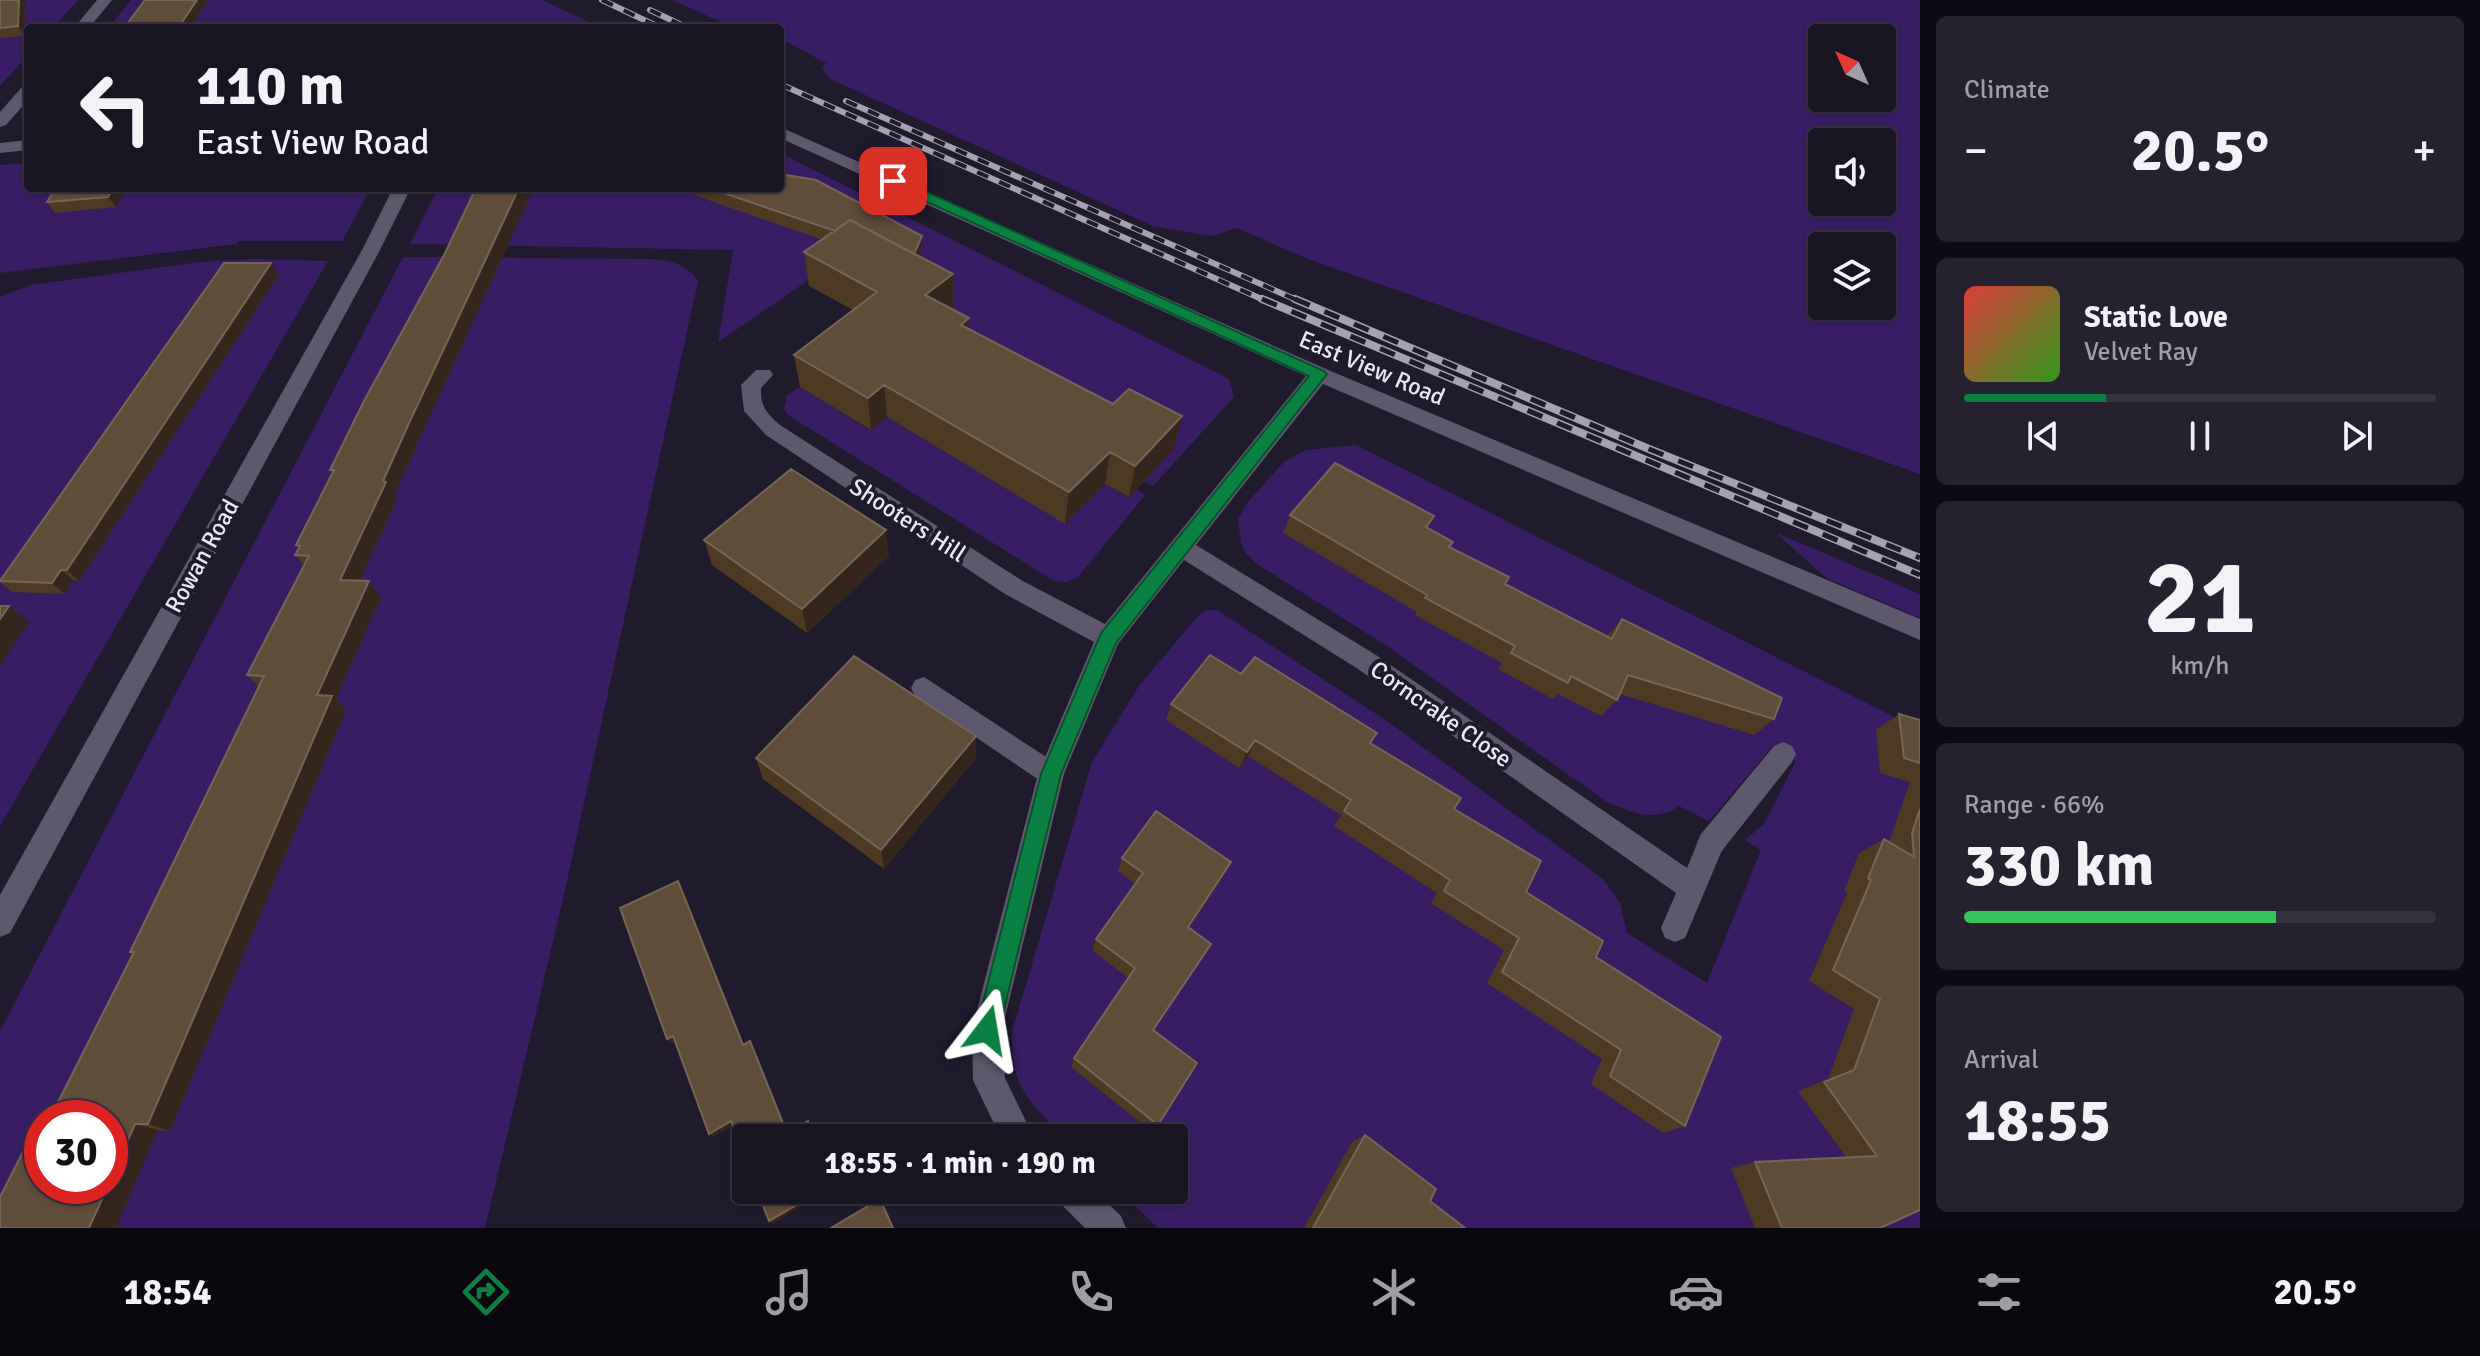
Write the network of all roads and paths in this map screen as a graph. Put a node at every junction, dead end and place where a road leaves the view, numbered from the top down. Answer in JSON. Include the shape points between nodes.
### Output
{"nodes":[{"id":1,"x":105,"y":0,"type":"edge"},
{"id":2,"x":84,"y":24,"type":"edge"},
{"id":3,"x":24,"y":95,"type":"edge"},
{"id":4,"x":0,"y":122,"type":"edge"},
{"id":5,"x":784,"y":133,"type":"edge"},
{"id":6,"x":24,"y":145,"type":"edge"},
{"id":7,"x":0,"y":148,"type":"edge"},
{"id":8,"x":400,"y":192,"type":"edge"},
{"id":9,"x":1319,"y":374,"type":"junction"},
{"id":10,"x":763,"y":375,"type":"dead end"},
{"id":11,"x":1183,"y":548,"type":"junction"},
{"id":12,"x":1920,"y":630,"type":"edge"},
{"id":13,"x":1108,"y":638,"type":"junction"},
{"id":14,"x":924,"y":688,"type":"dead end"},
{"id":15,"x":1783,"y":754,"type":"dead end"},
{"id":16,"x":1051,"y":774,"type":"junction"},
{"id":17,"x":1692,"y":888,"type":"junction"},
{"id":18,"x":0,"y":923,"type":"edge"},
{"id":19,"x":1675,"y":928,"type":"dead end"},
{"id":20,"x":1011,"y":1124,"type":"edge"},
{"id":21,"x":1085,"y":1204,"type":"edge"},
{"id":22,"x":1109,"y":1228,"type":"edge"}],
"edges":[{"from":1,"to":2,"type":"street"},
{"from":3,"to":4,"type":"street"},
{"from":5,"to":9,"type":"street","name":"East View Road"},
{"from":6,"to":7,"type":"street"},
{"from":8,"to":18,"type":"street","name":"Rowan Road"},
{"from":9,"to":11,"type":"street"},
{"from":9,"to":12,"type":"street","name":"East View Road"},
{"from":10,"to":13,"type":"street","name":"Shooters Hill","via":[[751,385],[755,417],[1013,587]]},
{"from":11,"to":13,"type":"street"},
{"from":11,"to":17,"type":"street","name":"Corncrake Close","via":[[1367,662]]},
{"from":13,"to":16,"type":"street"},
{"from":14,"to":16,"type":"street"},
{"from":15,"to":17,"type":"street","via":[[1711,843]]},
{"from":16,"to":20,"type":"street","via":[[987,1030],[989,1080]]},
{"from":17,"to":19,"type":"street"},
{"from":21,"to":22,"type":"street"}]}
